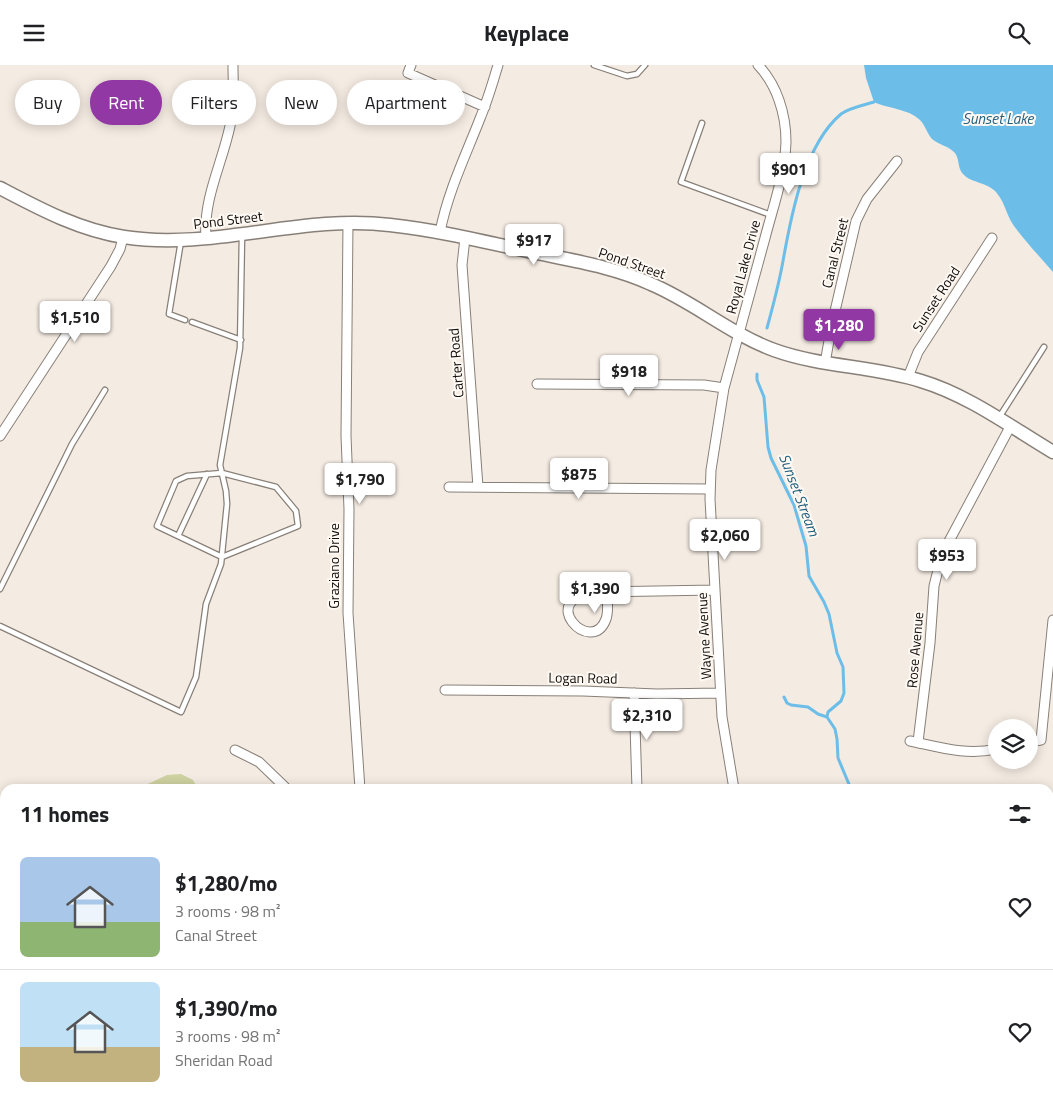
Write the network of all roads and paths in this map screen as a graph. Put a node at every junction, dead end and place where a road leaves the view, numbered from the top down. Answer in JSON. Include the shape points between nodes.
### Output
{"nodes":[{"id":1,"x":233,"y":65,"type":"edge"},
{"id":2,"x":411,"y":65,"type":"edge"},
{"id":3,"x":498,"y":65,"type":"edge"},
{"id":4,"x":594,"y":65,"type":"edge"},
{"id":5,"x":645,"y":65,"type":"edge"},
{"id":6,"x":758,"y":65,"type":"edge"},
{"id":7,"x":485,"y":107,"type":"junction"},
{"id":8,"x":702,"y":123,"type":"dead end"},
{"id":9,"x":897,"y":161,"type":"dead end"},
{"id":10,"x":0,"y":188,"type":"edge"},
{"id":11,"x":771,"y":215,"type":"junction"},
{"id":12,"x":348,"y":223,"type":"junction"},
{"id":13,"x":440,"y":232,"type":"junction"},
{"id":14,"x":242,"y":233,"type":"junction"},
{"id":15,"x":123,"y":237,"type":"junction"},
{"id":16,"x":206,"y":238,"type":"junction"},
{"id":17,"x":465,"y":238,"type":"junction"},
{"id":18,"x":992,"y":238,"type":"dead end"},
{"id":19,"x":181,"y":240,"type":"junction"},
{"id":20,"x":186,"y":320,"type":"dead end"},
{"id":21,"x":192,"y":323,"type":"dead end"},
{"id":22,"x":739,"y":334,"type":"junction"},
{"id":23,"x":241,"y":340,"type":"junction"},
{"id":24,"x":1044,"y":347,"type":"dead end"},
{"id":25,"x":825,"y":363,"type":"junction"},
{"id":26,"x":908,"y":377,"type":"junction"},
{"id":27,"x":537,"y":384,"type":"dead end"},
{"id":28,"x":724,"y":388,"type":"junction"},
{"id":29,"x":106,"y":390,"type":"dead end"},
{"id":30,"x":997,"y":419,"type":"junction"},
{"id":31,"x":1010,"y":427,"type":"junction"},
{"id":32,"x":0,"y":436,"type":"edge"},
{"id":33,"x":1053,"y":453,"type":"edge"},
{"id":34,"x":222,"y":473,"type":"junction"},
{"id":35,"x":208,"y":474,"type":"junction"},
{"id":36,"x":449,"y":487,"type":"dead end"},
{"id":37,"x":478,"y":487,"type":"junction"},
{"id":38,"x":710,"y":489,"type":"junction"},
{"id":39,"x":178,"y":536,"type":"junction"},
{"id":40,"x":222,"y":557,"type":"junction"},
{"id":41,"x":0,"y":589,"type":"edge"},
{"id":42,"x":715,"y":590,"type":"junction"},
{"id":43,"x":607,"y":591,"type":"junction"},
{"id":44,"x":1053,"y":620,"type":"edge"},
{"id":45,"x":0,"y":626,"type":"edge"},
{"id":46,"x":445,"y":690,"type":"dead end"},
{"id":47,"x":634,"y":693,"type":"junction"},
{"id":48,"x":720,"y":693,"type":"junction"},
{"id":49,"x":1038,"y":741,"type":"edge"},
{"id":50,"x":235,"y":750,"type":"dead end"},
{"id":51,"x":988,"y":750,"type":"edge"},
{"id":52,"x":282,"y":784,"type":"edge"},
{"id":53,"x":360,"y":784,"type":"edge"},
{"id":54,"x":637,"y":784,"type":"edge"},
{"id":55,"x":733,"y":784,"type":"edge"}],
"edges":[{"from":1,"to":16,"type":"street","via":[[232,117],[206,207]]},
{"from":2,"to":7,"type":"street","via":[[408,73]]},
{"from":3,"to":7,"type":"street"},
{"from":4,"to":5,"type":"lane","via":[[627,76],[637,74]]},
{"from":6,"to":11,"type":"street","name":"Royal Lake Drive","via":[[776,92],[785,130],[783,168]]},
{"from":7,"to":13,"type":"street","via":[[448,200]]},
{"from":8,"to":11,"type":"lane","via":[[681,182]]},
{"from":9,"to":25,"type":"street","name":"Canal Street","via":[[867,199],[856,221]]},
{"from":10,"to":15,"type":"main road","name":"Pond Street","via":[[67,221]]},
{"from":11,"to":22,"type":"street","name":"Royal Lake Drive"},
{"from":12,"to":13,"type":"main road","name":"Pond Street","via":[[388,224]]},
{"from":12,"to":14,"type":"main road","name":"Pond Street","via":[[310,224]]},
{"from":12,"to":53,"type":"street","name":"Graziano Drive","via":[[348,613]]},
{"from":13,"to":17,"type":"main road","name":"Pond Street"},
{"from":14,"to":16,"type":"main road","name":"Pond Street"},
{"from":14,"to":23,"type":"lane"},
{"from":15,"to":19,"type":"main road","name":"Pond Street"},
{"from":15,"to":32,"type":"street","via":[[111,266]]},
{"from":16,"to":19,"type":"main road","name":"Pond Street"},
{"from":17,"to":22,"type":"main road","name":"Pond Street","via":[[630,275],[665,291]]},
{"from":17,"to":37,"type":"street","name":"Carter Road","via":[[462,265]]},
{"from":18,"to":26,"type":"street","name":"Sunset Road","via":[[921,347]]},
{"from":19,"to":20,"type":"lane","via":[[169,314]]},
{"from":21,"to":23,"type":"lane"},
{"from":22,"to":25,"type":"main road","name":"Pond Street","via":[[777,351]]},
{"from":22,"to":28,"type":"street","name":"Wayne Avenue"},
{"from":23,"to":34,"type":"lane","via":[[221,459]]},
{"from":24,"to":30,"type":"lane"},
{"from":25,"to":26,"type":"main road","name":"Pond Street"},
{"from":26,"to":30,"type":"main road","name":"Pond Street","via":[[951,393]]},
{"from":27,"to":28,"type":"street","via":[[704,385]]},
{"from":28,"to":38,"type":"street","name":"Wayne Avenue"},
{"from":29,"to":41,"type":"lane","via":[[72,443]]},
{"from":30,"to":31,"type":"main road","name":"Pond Street"},
{"from":31,"to":33,"type":"main road","name":"Pond Street"},
{"from":31,"to":51,"type":"street","name":"Rose Avenue","via":[[947,545],[938,570],[923,707],[914,741],[964,752]]},
{"from":34,"to":35,"type":"lane"},
{"from":34,"to":40,"type":"lane","via":[[228,504]]},
{"from":34,"to":40,"type":"lane","via":[[276,487],[296,511],[298,526]]},
{"from":35,"to":39,"type":"lane"},
{"from":35,"to":39,"type":"lane","via":[[187,476],[176,481],[157,526]]},
{"from":36,"to":37,"type":"street"},
{"from":37,"to":38,"type":"street"},
{"from":38,"to":42,"type":"street","name":"Wayne Avenue"},
{"from":39,"to":40,"type":"lane"},
{"from":40,"to":45,"type":"lane","via":[[206,604],[196,677],[181,712]]},
{"from":42,"to":43,"type":"street"},
{"from":42,"to":48,"type":"street","name":"Wayne Avenue"},
{"from":43,"to":43,"type":"street","via":[[584,593],[575,598],[569,611],[574,625],[588,631],[601,626],[607,616]]},
{"from":44,"to":49,"type":"street","via":[[1041,740]]},
{"from":46,"to":47,"type":"street","name":"Logan Road"},
{"from":47,"to":48,"type":"street","name":"Logan Road"},
{"from":47,"to":54,"type":"street"},
{"from":48,"to":55,"type":"street","name":"Wayne Avenue"},
{"from":50,"to":52,"type":"street","via":[[259,762]]}]}
